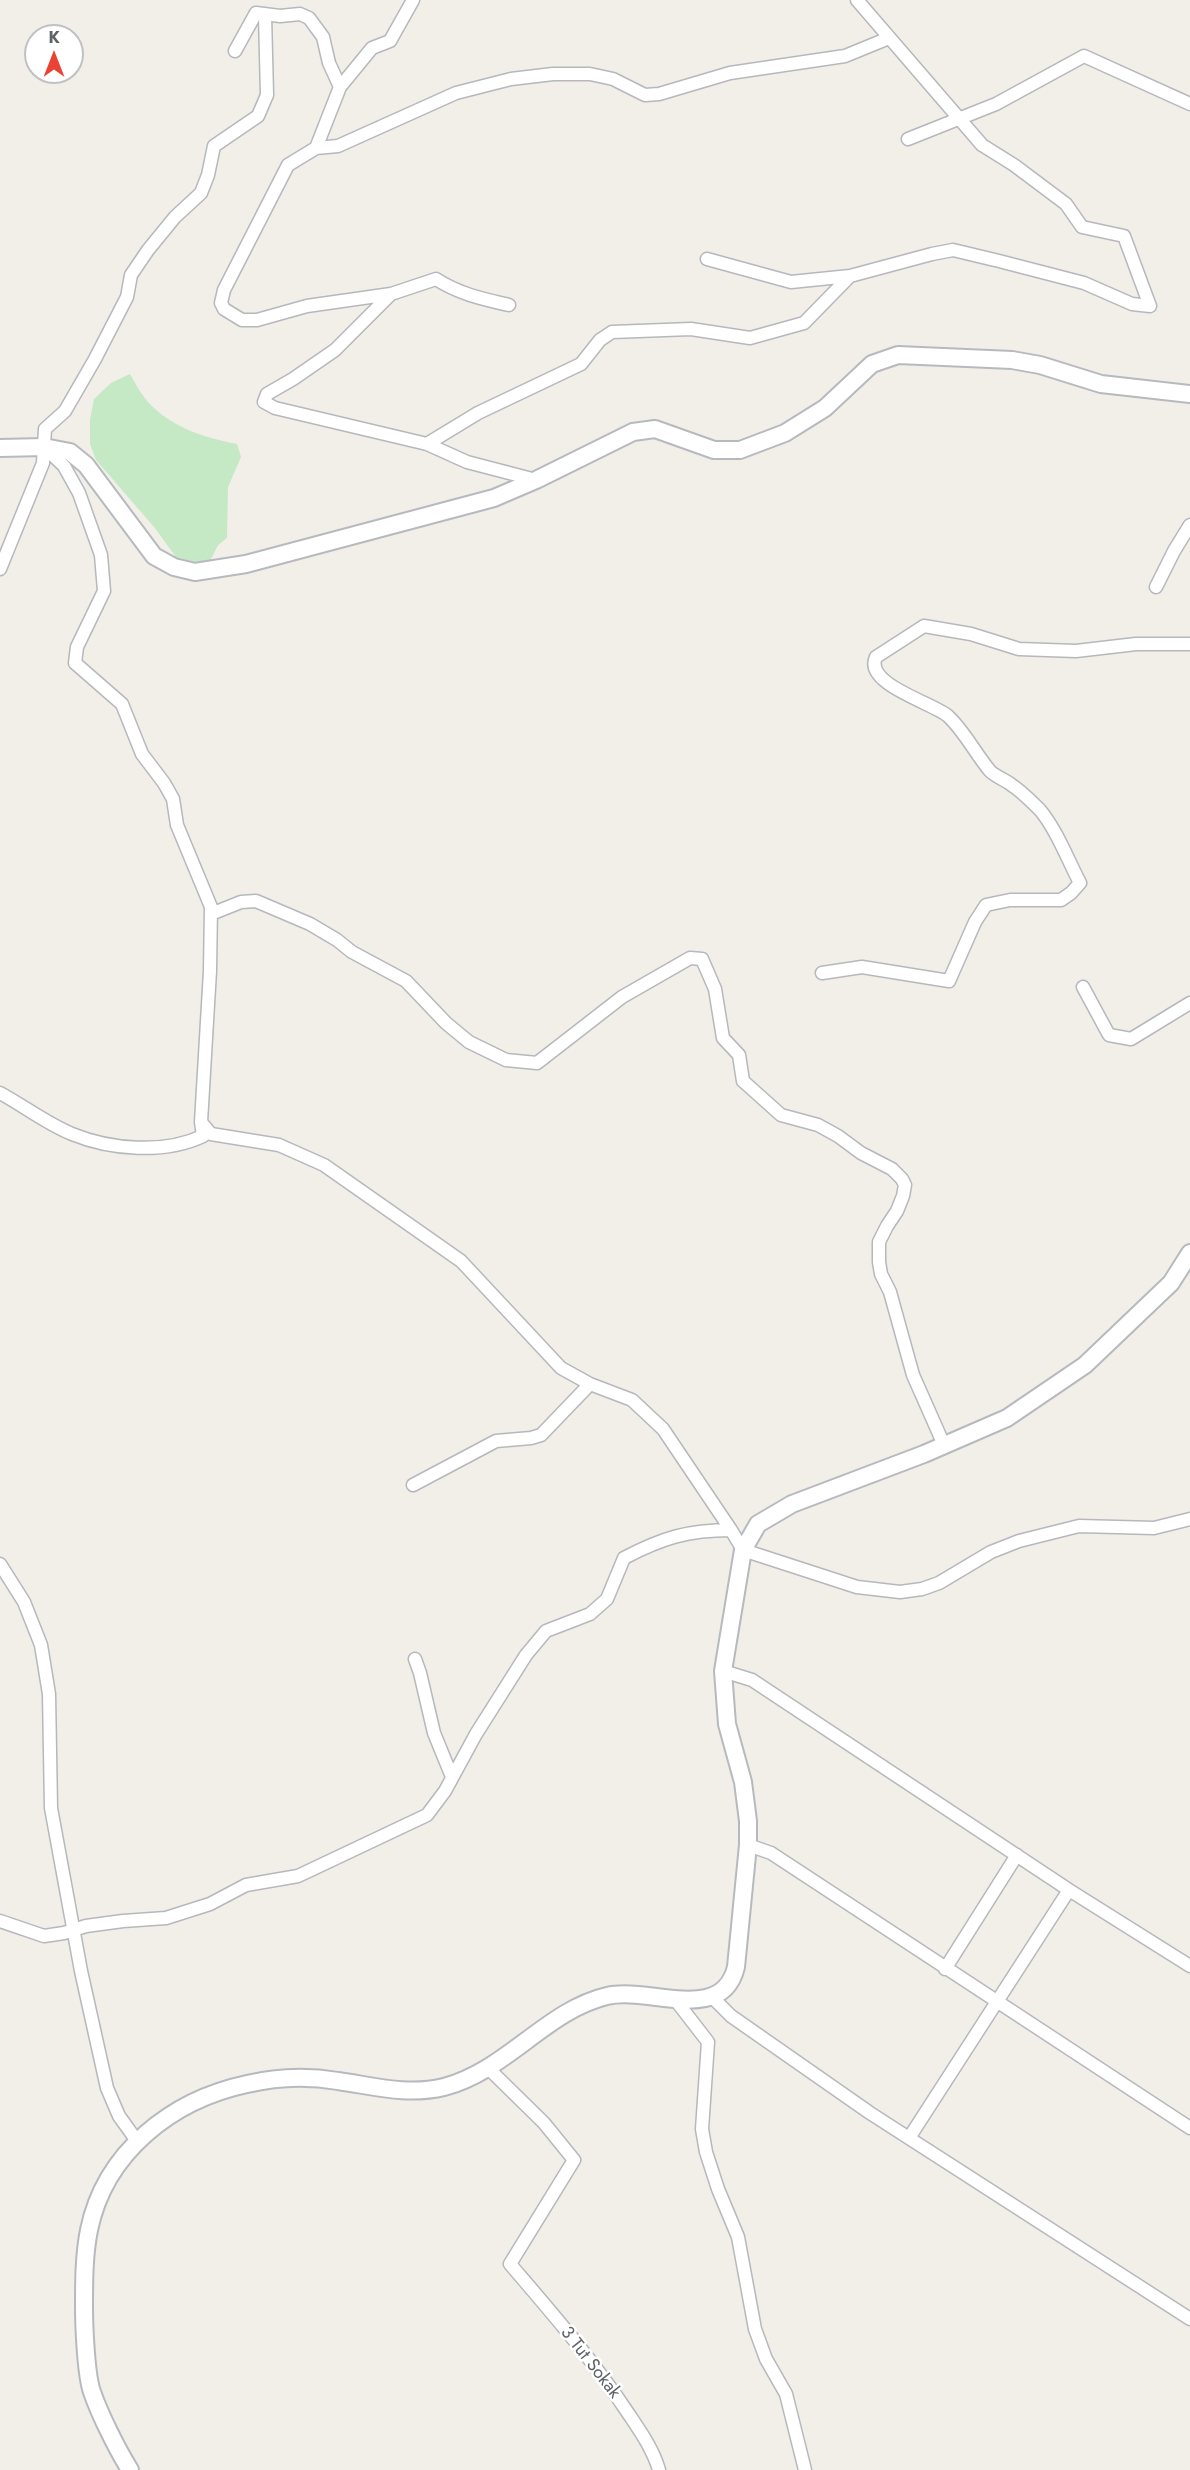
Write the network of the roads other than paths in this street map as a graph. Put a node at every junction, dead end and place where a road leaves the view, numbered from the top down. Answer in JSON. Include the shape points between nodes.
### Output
{"nodes":[{"id":1,"x":413,"y":0,"type":"edge"},
{"id":2,"x":857,"y":0,"type":"edge"},
{"id":3,"x":265,"y":15,"type":"junction"},
{"id":4,"x":889,"y":38,"type":"junction"},
{"id":5,"x":235,"y":51,"type":"dead end"},
{"id":6,"x":340,"y":87,"type":"junction"},
{"id":7,"x":1190,"y":104,"type":"edge"},
{"id":8,"x":961,"y":118,"type":"junction"},
{"id":9,"x":908,"y":139,"type":"dead end"},
{"id":10,"x":316,"y":148,"type":"junction"},
{"id":11,"x":707,"y":259,"type":"dead end"},
{"id":12,"x":850,"y":276,"type":"junction"},
{"id":13,"x":391,"y":294,"type":"junction"},
{"id":14,"x":509,"y":305,"type":"dead end"},
{"id":15,"x":1190,"y":394,"type":"edge"},
{"id":16,"x":428,"y":444,"type":"junction"},
{"id":17,"x":45,"y":447,"type":"junction"},
{"id":18,"x":0,"y":448,"type":"edge"},
{"id":19,"x":536,"y":480,"type":"junction"},
{"id":20,"x":1190,"y":525,"type":"edge"},
{"id":21,"x":0,"y":569,"type":"edge"},
{"id":22,"x":1156,"y":587,"type":"dead end"},
{"id":23,"x":1190,"y":644,"type":"edge"},
{"id":24,"x":211,"y":914,"type":"junction"},
{"id":25,"x":822,"y":973,"type":"dead end"},
{"id":26,"x":1083,"y":987,"type":"dead end"},
{"id":27,"x":1190,"y":1004,"type":"edge"},
{"id":28,"x":0,"y":1093,"type":"edge"},
{"id":29,"x":201,"y":1122,"type":"junction"},
{"id":30,"x":1190,"y":1253,"type":"edge"},
{"id":31,"x":590,"y":1384,"type":"junction"},
{"id":32,"x":944,"y":1445,"type":"junction"},
{"id":33,"x":413,"y":1485,"type":"dead end"},
{"id":34,"x":1190,"y":1519,"type":"edge"},
{"id":35,"x":731,"y":1530,"type":"junction"},
{"id":36,"x":743,"y":1550,"type":"junction"},
{"id":37,"x":0,"y":1564,"type":"edge"},
{"id":38,"x":415,"y":1659,"type":"dead end"},
{"id":39,"x":723,"y":1671,"type":"junction"},
{"id":40,"x":452,"y":1777,"type":"junction"},
{"id":41,"x":748,"y":1845,"type":"junction"},
{"id":42,"x":1017,"y":1855,"type":"junction"},
{"id":43,"x":1069,"y":1890,"type":"junction"},
{"id":44,"x":0,"y":1921,"type":"edge"},
{"id":45,"x":74,"y":1930,"type":"junction"},
{"id":46,"x":1190,"y":1966,"type":"edge"},
{"id":47,"x":945,"y":1969,"type":"junction"},
{"id":48,"x":674,"y":1998,"type":"junction"},
{"id":49,"x":713,"y":1998,"type":"junction"},
{"id":50,"x":996,"y":2003,"type":"junction"},
{"id":51,"x":488,"y":2068,"type":"junction"},
{"id":52,"x":1190,"y":2128,"type":"edge"},
{"id":53,"x":909,"y":2138,"type":"junction"},
{"id":54,"x":137,"y":2141,"type":"junction"},
{"id":55,"x":1190,"y":2319,"type":"edge"},
{"id":56,"x":130,"y":2470,"type":"edge"},
{"id":57,"x":659,"y":2470,"type":"edge"},
{"id":58,"x":805,"y":2470,"type":"edge"}],
"edges":[{"from":1,"to":6,"type":"street","via":[[390,41],[372,48]]},
{"from":2,"to":4,"type":"street"},
{"from":3,"to":5,"type":"street","via":[[256,13]]},
{"from":3,"to":6,"type":"street","via":[[309,18],[322,37]]},
{"from":3,"to":17,"type":"street","via":[[267,95],[258,116],[214,146],[201,193],[175,217],[131,276],[128,297],[95,359],[65,411],[45,429]]},
{"from":4,"to":8,"type":"street"},
{"from":4,"to":10,"type":"street","via":[[846,56],[730,73],[659,94],[645,95],[613,79],[590,74],[511,79],[456,93],[338,147]]},
{"from":6,"to":10,"type":"street"},
{"from":7,"to":8,"type":"street","via":[[1083,56],[996,104]]},
{"from":8,"to":9,"type":"street"},
{"from":8,"to":12,"type":"street","via":[[982,145],[1066,204],[1082,227],[1124,236],[1150,306],[1132,304],[1083,283],[953,250]]},
{"from":10,"to":13,"type":"street","via":[[288,165],[224,290],[224,309],[242,320],[257,320],[307,306]]},
{"from":11,"to":12,"type":"street","via":[[791,282]]},
{"from":12,"to":16,"type":"street","via":[[804,323],[750,338],[691,328],[612,332],[600,340],[581,364],[478,413]]},
{"from":13,"to":14,"type":"street","via":[[436,279],[471,296]]},
{"from":13,"to":16,"type":"street","via":[[335,350],[267,394],[264,402],[275,408]]},
{"from":15,"to":19,"type":"street","via":[[1101,384],[1012,360],[898,355],[872,364],[825,408],[785,433],[740,450],[714,450],[655,429],[633,432]]},
{"from":16,"to":19,"type":"street","via":[[467,462]]},
{"from":17,"to":18,"type":"street"},
{"from":17,"to":19,"type":"street","via":[[70,452],[86,465],[154,556],[195,572],[246,564],[462,508]]},
{"from":17,"to":21,"type":"street","via":[[43,463]]},
{"from":17,"to":24,"type":"street","via":[[64,466],[79,493],[101,555],[104,591],[77,647],[75,663],[122,704],[142,754],[173,799],[177,825]]},
{"from":20,"to":22,"type":"street"},
{"from":23,"to":25,"type":"street","via":[[1136,644],[1076,651],[1019,649],[970,634],[924,626],[876,657],[874,669],[880,677],[947,715],[991,772],[1040,811],[1080,883],[1061,900],[1010,900],[986,905],[949,981],[862,967]]},
{"from":24,"to":29,"type":"street"},
{"from":24,"to":32,"type":"street","via":[[241,902],[256,902],[310,924],[406,981],[469,1042],[506,1060],[537,1063],[622,997],[690,958],[702,958],[715,989],[723,1038],[739,1055],[743,1081],[781,1115],[828,1130],[903,1179],[903,1196],[879,1242],[880,1274],[890,1292],[914,1375]]},
{"from":26,"to":27,"type":"street","via":[[1109,1035],[1131,1039]]},
{"from":28,"to":29,"type":"street","via":[[72,1134],[108,1145],[154,1147],[189,1142],[203,1136]]},
{"from":29,"to":31,"type":"street","via":[[211,1134],[279,1145],[341,1176],[461,1261],[561,1368]]},
{"from":30,"to":32,"type":"street","via":[[1171,1283],[1085,1365],[1007,1418]]},
{"from":31,"to":33,"type":"street","via":[[541,1434],[496,1441]]},
{"from":31,"to":35,"type":"street","via":[[632,1400],[663,1429]]},
{"from":32,"to":36,"type":"street","via":[[792,1504],[758,1524]]},
{"from":34,"to":36,"type":"street","via":[[1154,1528],[1079,1526],[1029,1538],[991,1552],[939,1583],[900,1592],[846,1584]]},
{"from":35,"to":36,"type":"street"},
{"from":35,"to":40,"type":"street","via":[[700,1530],[654,1542],[624,1558],[608,1599],[590,1614],[546,1631],[526,1655]]},
{"from":36,"to":39,"type":"street"},
{"from":37,"to":45,"type":"street","via":[[24,1602],[45,1660],[51,1808]]},
{"from":38,"to":40,"type":"street","via":[[434,1732]]},
{"from":39,"to":41,"type":"street","via":[[724,1706],[743,1782]]},
{"from":39,"to":42,"type":"street","via":[[752,1680]]},
{"from":40,"to":45,"type":"street","via":[[427,1815],[298,1876],[246,1885],[210,1904],[166,1918]]},
{"from":41,"to":47,"type":"street","via":[[771,1853]]},
{"from":41,"to":49,"type":"street","via":[[736,1967],[728,1987]]},
{"from":42,"to":43,"type":"street"},
{"from":42,"to":47,"type":"street"},
{"from":43,"to":46,"type":"street"},
{"from":43,"to":50,"type":"street"},
{"from":44,"to":45,"type":"street","via":[[44,1936]]},
{"from":45,"to":54,"type":"street","via":[[107,2088],[119,2116]]},
{"from":47,"to":50,"type":"street"},
{"from":48,"to":49,"type":"street"},
{"from":48,"to":51,"type":"street","via":[[629,1994],[591,2001]]},
{"from":48,"to":58,"type":"street","via":[[708,2042],[702,2129],[706,2152],[738,2237],[755,2329],[786,2394]]},
{"from":49,"to":53,"type":"street","via":[[731,2016]]},
{"from":50,"to":52,"type":"street"},
{"from":50,"to":53,"type":"street"},
{"from":51,"to":54,"type":"street","via":[[463,2080],[421,2091],[400,2092],[308,2078],[248,2084],[185,2106]]},
{"from":51,"to":57,"type":"street","name":"3 Tut Sokak","via":[[544,2123],[574,2160],[510,2264],[619,2398],[647,2441]]},
{"from":53,"to":55,"type":"street"},
{"from":54,"to":56,"type":"street","via":[[111,2174],[97,2201],[88,2231],[84,2278],[91,2391]]}]}
